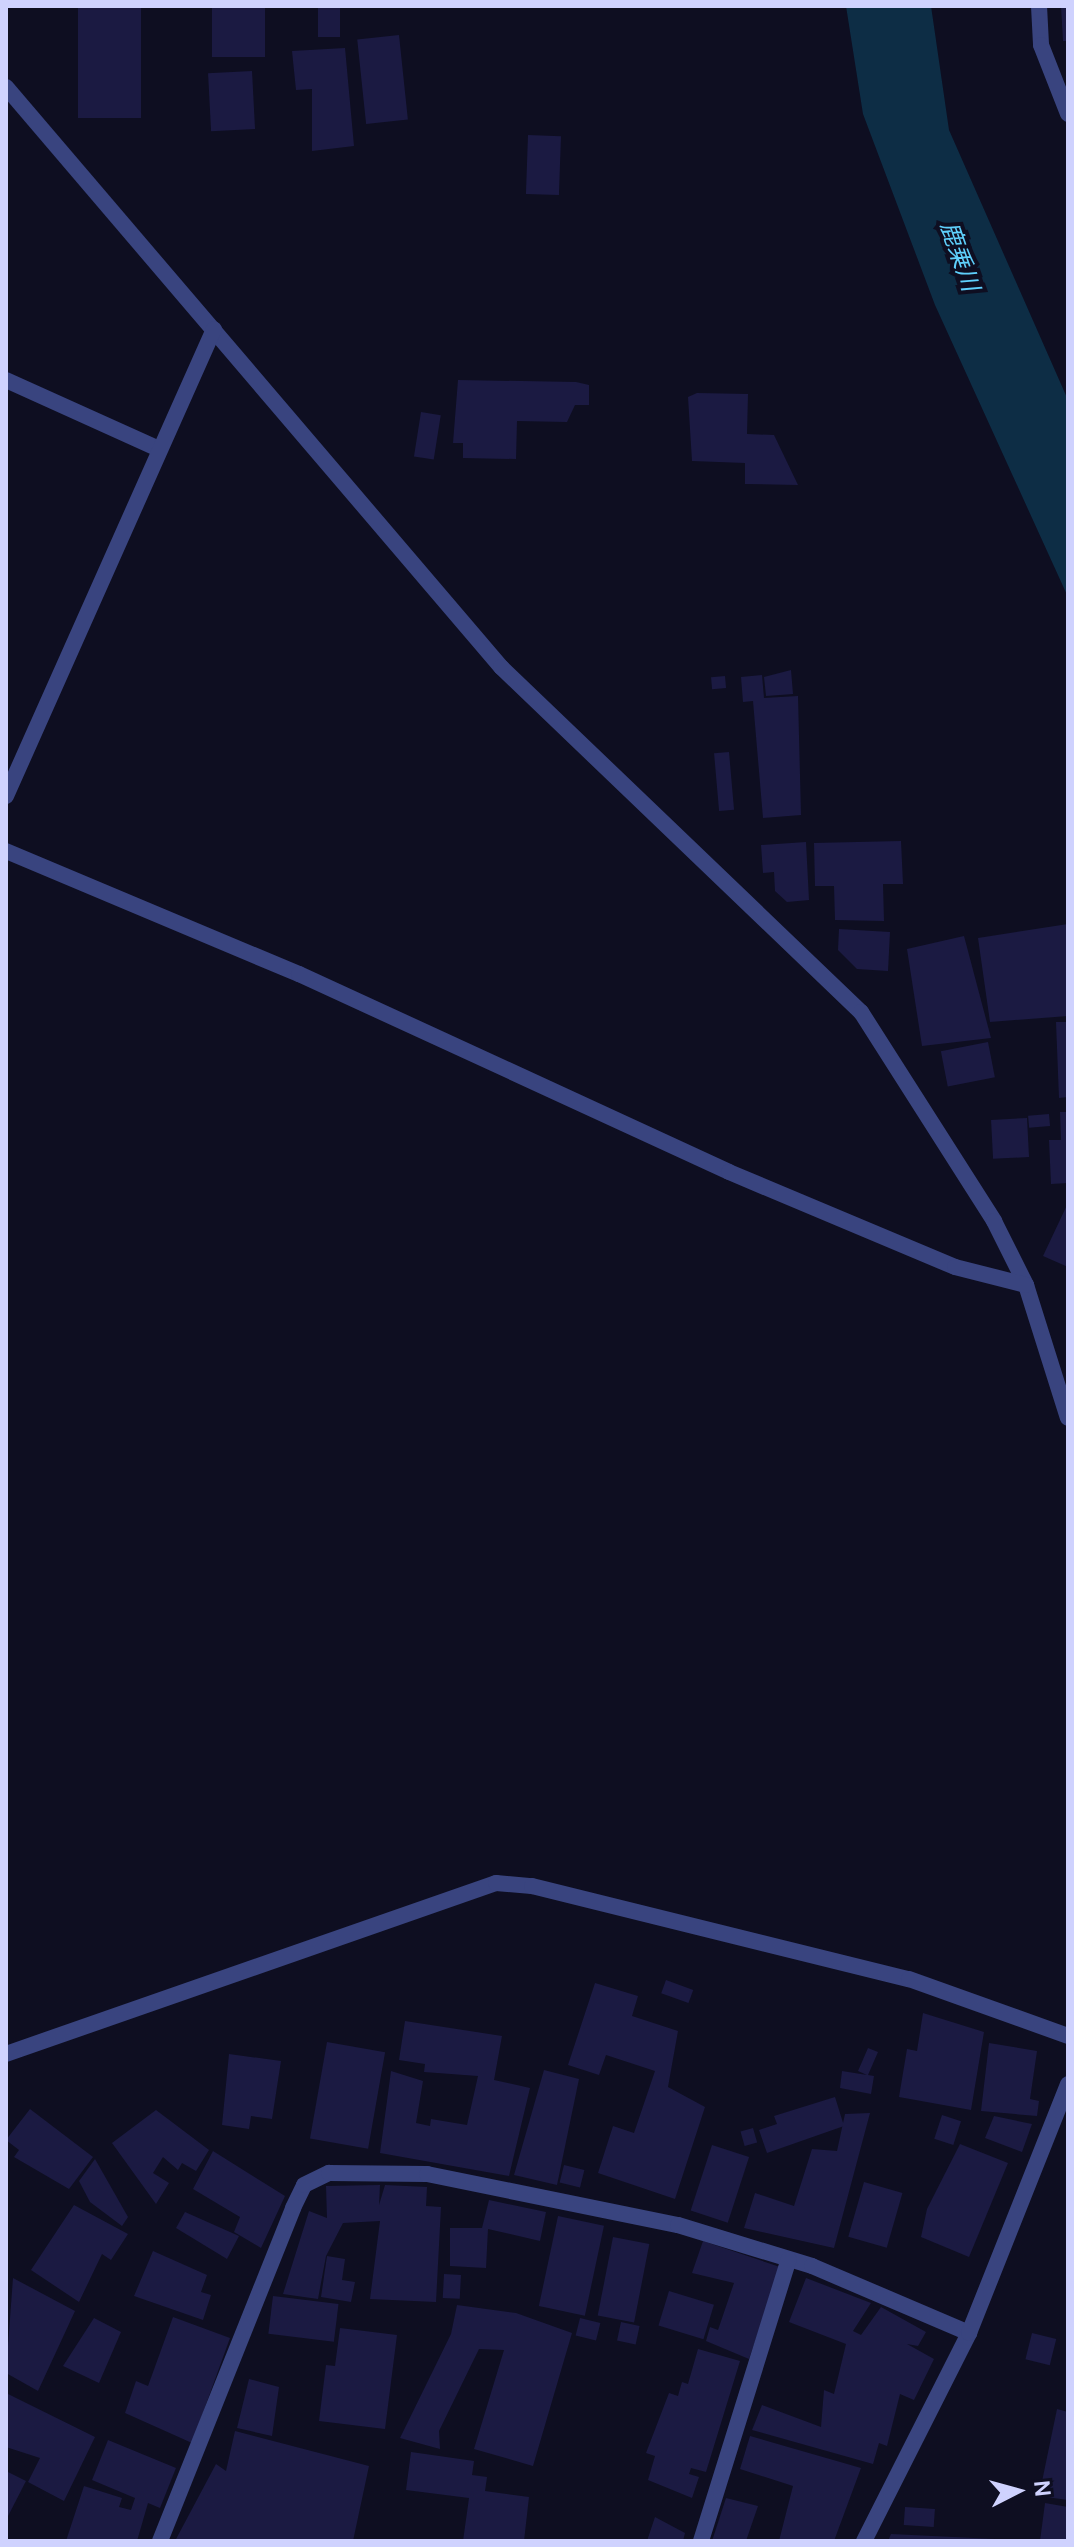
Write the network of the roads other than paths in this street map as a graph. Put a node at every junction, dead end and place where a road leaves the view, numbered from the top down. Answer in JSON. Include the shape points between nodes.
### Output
{"nodes":[{"id":1,"x":1039,"y":6,"type":"edge"},
{"id":2,"x":6,"y":87,"type":"edge"},
{"id":3,"x":1068,"y":114,"type":"edge"},
{"id":4,"x":214,"y":329,"type":"junction"},
{"id":5,"x":6,"y":380,"type":"edge"},
{"id":6,"x":159,"y":449,"type":"junction"},
{"id":7,"x":6,"y":796,"type":"edge"},
{"id":8,"x":6,"y":851,"type":"edge"},
{"id":9,"x":1026,"y":1285,"type":"junction"},
{"id":10,"x":1068,"y":1418,"type":"edge"},
{"id":11,"x":1068,"y":2036,"type":"edge"},
{"id":12,"x":6,"y":2054,"type":"edge"},
{"id":13,"x":1068,"y":2084,"type":"edge"},
{"id":14,"x":789,"y":2259,"type":"junction"},
{"id":15,"x":969,"y":2333,"type":"junction"},
{"id":16,"x":160,"y":2541,"type":"edge"},
{"id":17,"x":701,"y":2541,"type":"edge"},
{"id":18,"x":864,"y":2541,"type":"edge"}],
"edges":[{"from":1,"to":3,"type":"street","via":[[1041,45]]},
{"from":2,"to":4,"type":"street"},
{"from":4,"to":6,"type":"street"},
{"from":4,"to":9,"type":"street","via":[[501,667],[861,1012],[994,1221]]},
{"from":5,"to":6,"type":"street"},
{"from":6,"to":7,"type":"street"},
{"from":8,"to":9,"type":"street","via":[[299,974],[729,1172],[955,1267]]},
{"from":9,"to":10,"type":"street"},
{"from":11,"to":12,"type":"street","via":[[909,1979],[496,1883]]},
{"from":13,"to":15,"type":"street"},
{"from":14,"to":15,"type":"street"},
{"from":14,"to":16,"type":"street","via":[[561,2198],[427,2174],[315,2177],[293,2208]]},
{"from":14,"to":17,"type":"street"},
{"from":15,"to":18,"type":"street"}]}
